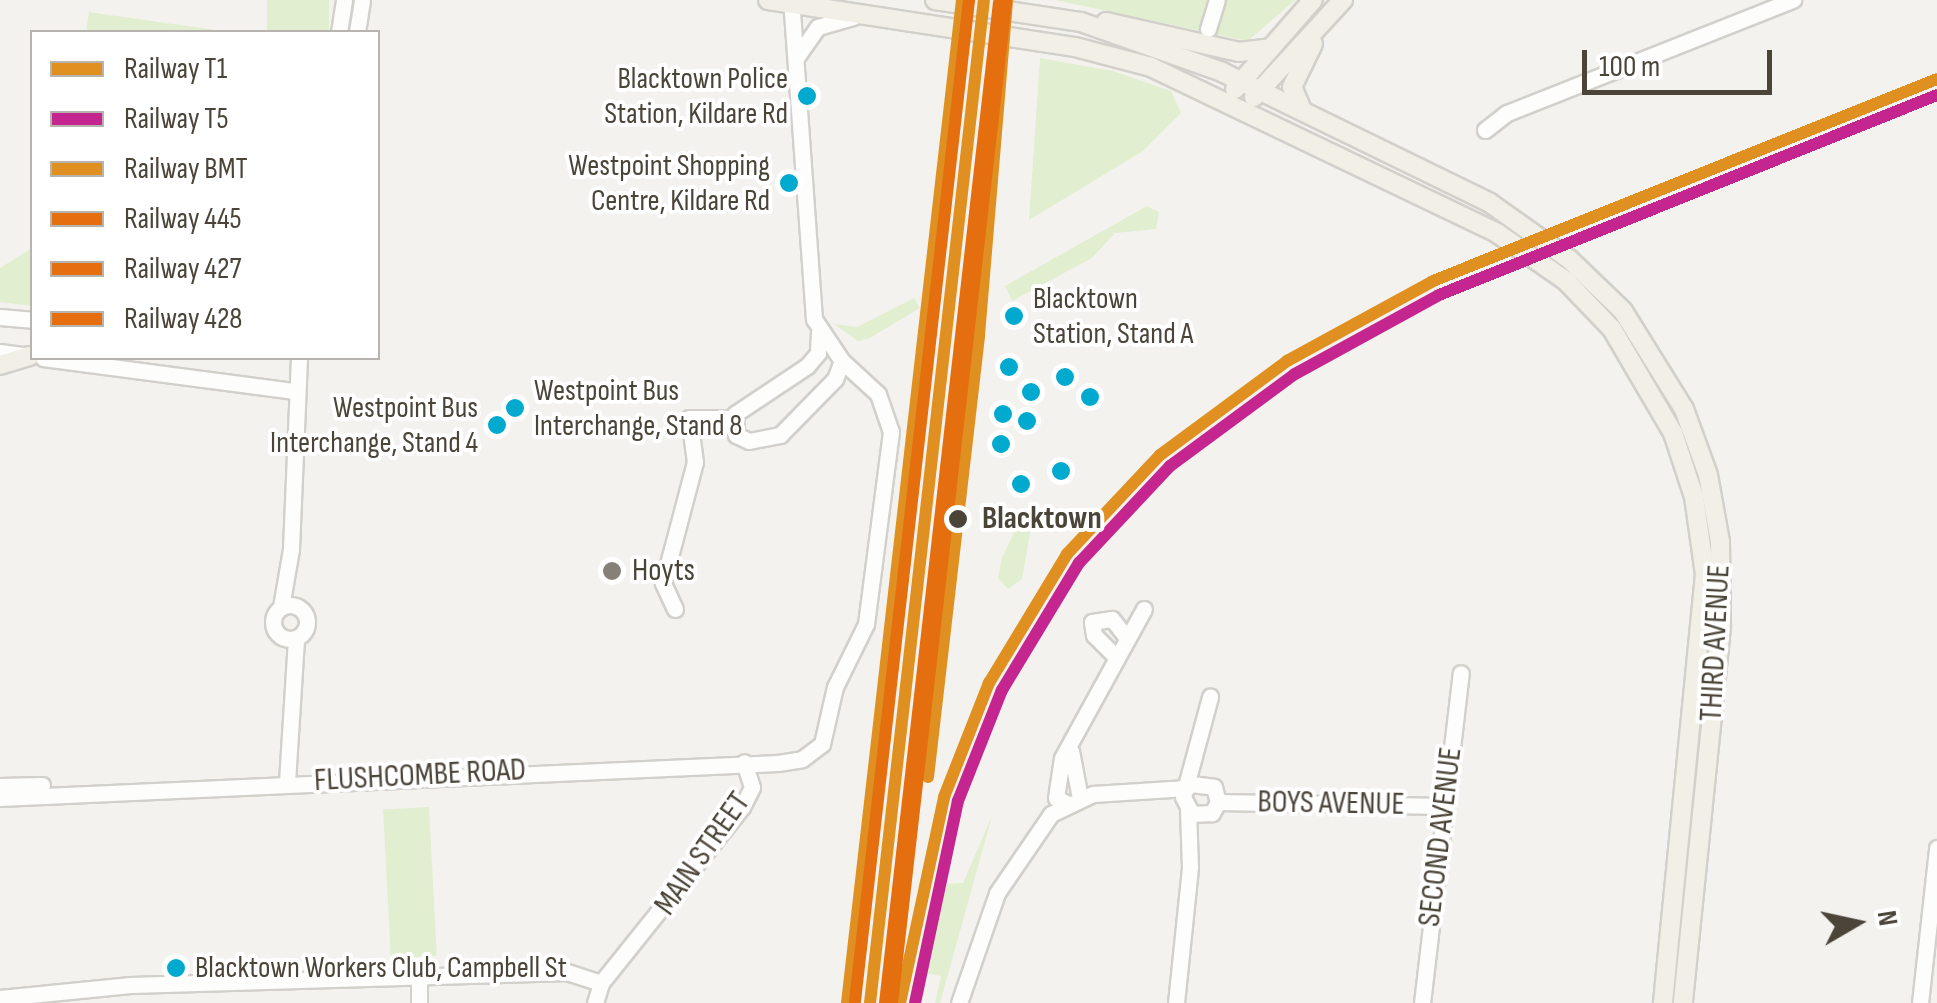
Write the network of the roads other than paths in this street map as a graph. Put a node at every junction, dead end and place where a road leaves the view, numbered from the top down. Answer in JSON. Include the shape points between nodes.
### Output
{"nodes":[{"id":1,"x":344,"y":0,"type":"edge"},
{"id":2,"x":362,"y":0,"type":"edge"},
{"id":3,"x":768,"y":0,"type":"edge"},
{"id":4,"x":936,"y":0,"type":"edge"},
{"id":5,"x":1217,"y":0,"type":"edge"},
{"id":6,"x":1313,"y":0,"type":"edge"},
{"id":7,"x":1740,"y":0,"type":"edge"},
{"id":8,"x":1793,"y":0,"type":"edge"},
{"id":9,"x":792,"y":2,"type":"edge"},
{"id":10,"x":1337,"y":7,"type":"edge"},
{"id":11,"x":868,"y":14,"type":"junction"},
{"id":12,"x":1737,"y":21,"type":"junction"},
{"id":13,"x":1081,"y":22,"type":"junction"},
{"id":14,"x":1208,"y":29,"type":"dead end"},
{"id":15,"x":339,"y":30,"type":"edge"},
{"id":16,"x":358,"y":30,"type":"edge"},
{"id":17,"x":1271,"y":48,"type":"junction"},
{"id":18,"x":795,"y":60,"type":"junction"},
{"id":19,"x":1242,"y":81,"type":"junction"},
{"id":20,"x":1261,"y":90,"type":"junction"},
{"id":21,"x":1224,"y":100,"type":"junction"},
{"id":22,"x":1244,"y":109,"type":"junction"},
{"id":23,"x":1302,"y":110,"type":"junction"},
{"id":24,"x":1486,"y":130,"type":"dead end"},
{"id":25,"x":0,"y":317,"type":"edge"},
{"id":26,"x":30,"y":320,"type":"edge"},
{"id":27,"x":820,"y":332,"type":"junction"},
{"id":28,"x":0,"y":352,"type":"edge"},
{"id":29,"x":30,"y":356,"type":"edge"},
{"id":30,"x":30,"y":358,"type":"edge"},
{"id":31,"x":58,"y":360,"type":"edge"},
{"id":32,"x":299,"y":360,"type":"edge"},
{"id":33,"x":842,"y":361,"type":"junction"},
{"id":34,"x":0,"y":365,"type":"edge"},
{"id":35,"x":295,"y":391,"type":"junction"},
{"id":36,"x":732,"y":418,"type":"junction"},
{"id":37,"x":290,"y":607,"type":"junction"},
{"id":38,"x":675,"y":609,"type":"dead end"},
{"id":39,"x":1144,"y":609,"type":"dead end"},
{"id":40,"x":277,"y":632,"type":"junction"},
{"id":41,"x":296,"y":638,"type":"junction"},
{"id":42,"x":1127,"y":638,"type":"junction"},
{"id":43,"x":1116,"y":657,"type":"junction"},
{"id":44,"x":1460,"y":673,"type":"dead end"},
{"id":45,"x":289,"y":685,"type":"junction"},
{"id":46,"x":1210,"y":697,"type":"dead end"},
{"id":47,"x":1206,"y":723,"type":"junction"},
{"id":48,"x":744,"y":762,"type":"junction"},
{"id":49,"x":287,"y":782,"type":"junction"},
{"id":50,"x":1210,"y":783,"type":"junction"},
{"id":51,"x":0,"y":786,"type":"edge"},
{"id":52,"x":96,"y":789,"type":"junction"},
{"id":53,"x":1187,"y":796,"type":"junction"},
{"id":54,"x":0,"y":798,"type":"edge"},
{"id":55,"x":1074,"y":801,"type":"junction"},
{"id":56,"x":1218,"y":802,"type":"junction"},
{"id":57,"x":1445,"y":806,"type":"junction"},
{"id":58,"x":1207,"y":816,"type":"junction"},
{"id":59,"x":1937,"y":848,"type":"edge"},
{"id":60,"x":1190,"y":866,"type":"junction"},
{"id":61,"x":418,"y":976,"type":"junction"},
{"id":62,"x":601,"y":983,"type":"junction"},
{"id":63,"x":0,"y":998,"type":"edge"},
{"id":64,"x":419,"y":1003,"type":"edge"},
{"id":65,"x":596,"y":1003,"type":"edge"},
{"id":66,"x":959,"y":1003,"type":"edge"},
{"id":67,"x":1176,"y":1003,"type":"edge"},
{"id":68,"x":1422,"y":1003,"type":"edge"},
{"id":69,"x":1663,"y":1003,"type":"edge"},
{"id":70,"x":1683,"y":1003,"type":"edge"},
{"id":71,"x":1920,"y":1003,"type":"edge"}],
"edges":[{"from":1,"to":15,"type":"street"},
{"from":2,"to":16,"type":"street"},
{"from":3,"to":9,"type":"main road","name":"THIRD AVENUE"},
{"from":4,"to":13,"type":"main road"},
{"from":5,"to":14,"type":"street"},
{"from":6,"to":17,"type":"main road"},
{"from":7,"to":12,"type":"street"},
{"from":8,"to":12,"type":"street"},
{"from":9,"to":11,"type":"main road","name":"THIRD AVENUE"},
{"from":9,"to":18,"type":"street"},
{"from":10,"to":20,"type":"main road"},
{"from":10,"to":23,"type":"main road","via":[[1294,78]]},
{"from":11,"to":18,"type":"street","via":[[818,27]]},
{"from":11,"to":21,"type":"main road","name":"THIRD AVENUE","via":[[1108,55]]},
{"from":12,"to":24,"type":"street","via":[[1507,113]]},
{"from":13,"to":17,"type":"main road","via":[[1148,27],[1238,52]]},
{"from":13,"to":19,"type":"main road","name":"THIRD AVENUE"},
{"from":17,"to":19,"type":"main road"},
{"from":18,"to":27,"type":"street","via":[[812,304]]},
{"from":19,"to":20,"type":"main road","name":"THIRD AVENUE"},
{"from":19,"to":21,"type":"main road"},
{"from":20,"to":22,"type":"main road"},
{"from":20,"to":23,"type":"main road","name":"THIRD AVENUE"},
{"from":21,"to":22,"type":"main road","name":"THIRD AVENUE"},
{"from":22,"to":69,"type":"main road","name":"THIRD AVENUE","via":[[1476,222],[1546,266],[1612,329],[1662,409],[1694,497],[1705,587]]},
{"from":23,"to":70,"type":"main road","name":"THIRD AVENUE","via":[[1490,202],[1569,259],[1623,311],[1684,409],[1713,497],[1722,589]]},
{"from":25,"to":26,"type":"street"},
{"from":27,"to":33,"type":"street","name":"MAIN STREET"},
{"from":27,"to":36,"type":"street","via":[[818,353],[807,366]]},
{"from":28,"to":29,"type":"street"},
{"from":30,"to":34,"type":"main road"},
{"from":31,"to":35,"type":"street"},
{"from":32,"to":35,"type":"street"},
{"from":33,"to":36,"type":"street","via":[[835,379],[774,438],[740,438]]},
{"from":33,"to":48,"type":"street","name":"MAIN STREET","via":[[878,394],[891,432],[863,638],[838,679],[822,744],[792,762]]},
{"from":35,"to":37,"type":"street"},
{"from":36,"to":38,"type":"street","via":[[689,418],[694,462],[663,583]]},
{"from":37,"to":40,"type":"street","via":[[273,620]]},
{"from":37,"to":41,"type":"street","via":[[307,625]]},
{"from":39,"to":42,"type":"street"},
{"from":40,"to":41,"type":"street"},
{"from":40,"to":45,"type":"street"},
{"from":41,"to":45,"type":"street"},
{"from":42,"to":43,"type":"street"},
{"from":42,"to":43,"type":"street","via":[[1112,618],[1092,622],[1094,634]]},
{"from":43,"to":55,"type":"street","via":[[1072,732]]},
{"from":44,"to":57,"type":"street","name":"SECOND AVENUE"},
{"from":45,"to":49,"type":"street"},
{"from":46,"to":47,"type":"street"},
{"from":47,"to":50,"type":"street"},
{"from":47,"to":53,"type":"street"},
{"from":48,"to":49,"type":"street","name":"FLUSHCOMBE ROAD"},
{"from":48,"to":62,"type":"street","name":"MAIN STREET","via":[[752,787],[742,807]]},
{"from":49,"to":52,"type":"street","name":"FLUSHCOMBE ROAD"},
{"from":50,"to":53,"type":"street"},
{"from":50,"to":56,"type":"street"},
{"from":51,"to":52,"type":"street","name":"FLUSHCOMBE ROAD"},
{"from":52,"to":54,"type":"street","name":"FLUSHCOMBE ROAD"},
{"from":53,"to":55,"type":"street"},
{"from":53,"to":58,"type":"street"},
{"from":53,"to":60,"type":"street"},
{"from":55,"to":66,"type":"street","via":[[1048,818],[997,893]]},
{"from":56,"to":57,"type":"street","name":"BOYS AVENUE"},
{"from":56,"to":58,"type":"street"},
{"from":57,"to":68,"type":"street","name":"SECOND AVENUE"},
{"from":58,"to":60,"type":"street"},
{"from":59,"to":71,"type":"street"},
{"from":60,"to":67,"type":"street"},
{"from":61,"to":62,"type":"street","via":[[567,972]]},
{"from":61,"to":63,"type":"street","via":[[70,988]]},
{"from":61,"to":64,"type":"street"},
{"from":62,"to":65,"type":"street","name":"MAIN STREET"}]}
